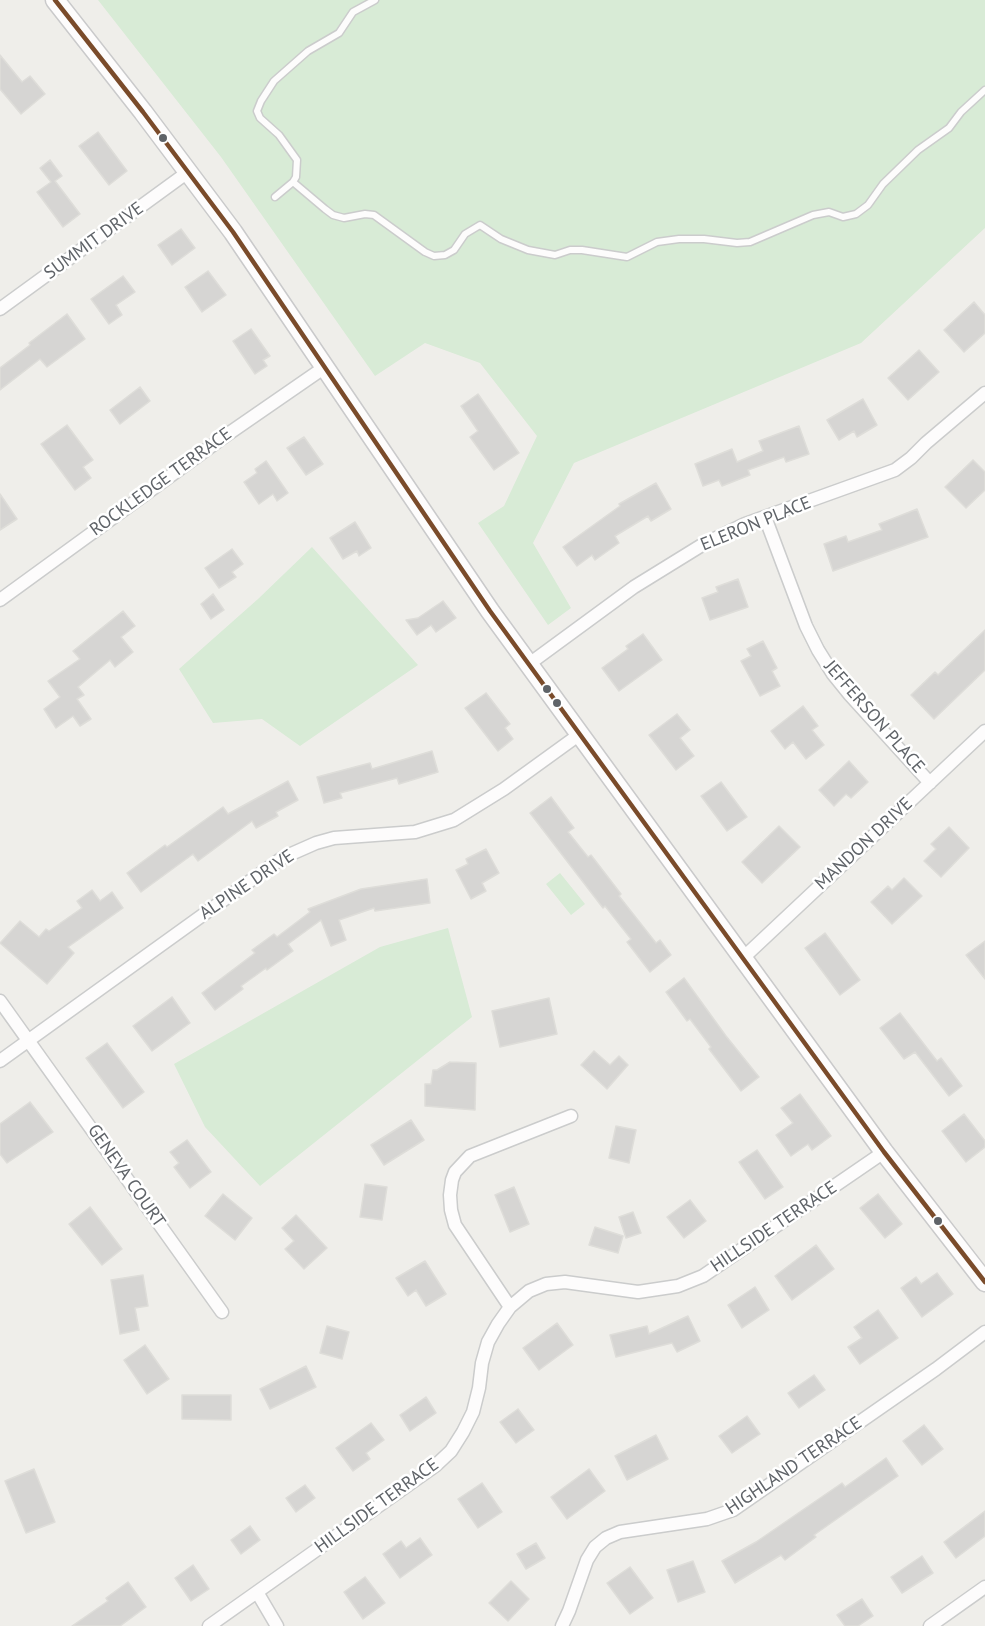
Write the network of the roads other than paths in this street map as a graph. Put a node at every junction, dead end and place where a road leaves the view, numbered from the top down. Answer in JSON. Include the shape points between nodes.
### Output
{"nodes":[{"id":1,"x":55,"y":0,"type":"edge"},
{"id":2,"x":375,"y":0,"type":"edge"},
{"id":3,"x":985,"y":90,"type":"edge"},
{"id":4,"x":188,"y":172,"type":"junction"},
{"id":5,"x":293,"y":182,"type":"junction"},
{"id":6,"x":275,"y":197,"type":"dead end"},
{"id":7,"x":0,"y":309,"type":"edge"},
{"id":8,"x":325,"y":367,"type":"junction"},
{"id":9,"x":985,"y":393,"type":"edge"},
{"id":10,"x":765,"y":517,"type":"junction"},
{"id":11,"x":0,"y":600,"type":"edge"},
{"id":12,"x":529,"y":664,"type":"junction"},
{"id":13,"x":985,"y":731,"type":"edge"},
{"id":14,"x":580,"y":734,"type":"junction"},
{"id":15,"x":930,"y":783,"type":"junction"},
{"id":16,"x":743,"y":958,"type":"junction"},
{"id":17,"x":0,"y":1000,"type":"edge"},
{"id":18,"x":29,"y":1041,"type":"junction"},
{"id":19,"x":0,"y":1062,"type":"edge"},
{"id":20,"x":571,"y":1116,"type":"dead end"},
{"id":21,"x":884,"y":1152,"type":"junction"},
{"id":22,"x":985,"y":1282,"type":"edge"},
{"id":23,"x":510,"y":1308,"type":"junction"},
{"id":24,"x":222,"y":1312,"type":"dead end"},
{"id":25,"x":985,"y":1332,"type":"edge"},
{"id":26,"x":985,"y":1587,"type":"edge"},
{"id":27,"x":257,"y":1592,"type":"junction"},
{"id":28,"x":209,"y":1626,"type":"edge"},
{"id":29,"x":277,"y":1626,"type":"edge"},
{"id":30,"x":562,"y":1626,"type":"edge"},
{"id":31,"x":930,"y":1626,"type":"edge"}],
"edges":[{"from":1,"to":4,"type":"main road"},
{"from":2,"to":5,"type":"lane","via":[[353,12],[339,33],[297,60],[274,81],[261,101],[257,111],[260,118],[279,135],[297,160]]},
{"from":3,"to":5,"type":"lane","via":[[883,184],[862,211],[843,218],[829,212],[813,215],[750,242],[679,238],[657,242],[627,257],[582,250],[555,255],[519,247],[480,225],[465,234],[454,250],[434,256],[374,215],[333,215]]},
{"from":4,"to":7,"type":"street","name":"SUMMIT DRIVE"},
{"from":4,"to":8,"type":"main road"},
{"from":5,"to":6,"type":"lane"},
{"from":8,"to":11,"type":"street","name":"ROCKLEDGE TERRACE"},
{"from":8,"to":12,"type":"main road"},
{"from":9,"to":10,"type":"street","name":"ELERON PLACE","via":[[895,470]]},
{"from":10,"to":12,"type":"street","name":"ELERON PLACE","via":[[674,561]]},
{"from":10,"to":15,"type":"street","name":"JEFFERSON PLACE","via":[[818,650],[850,695]]},
{"from":12,"to":14,"type":"main road"},
{"from":13,"to":15,"type":"street","name":"MANDON DRIVE"},
{"from":14,"to":16,"type":"main road"},
{"from":14,"to":18,"type":"street","name":"ALPINE DRIVE","via":[[454,820],[415,832],[334,838],[282,858]]},
{"from":15,"to":16,"type":"street","name":"MANDON DRIVE"},
{"from":16,"to":21,"type":"main road"},
{"from":17,"to":18,"type":"street","name":"GENEVA COURT"},
{"from":18,"to":19,"type":"street","name":"ALPINE DRIVE"},
{"from":18,"to":24,"type":"street","name":"GENEVA COURT"},
{"from":20,"to":23,"type":"street","via":[[470,1156],[452,1180],[455,1225]]},
{"from":21,"to":22,"type":"main road"},
{"from":21,"to":23,"type":"street","name":"HILLSIDE TERRACE","via":[[703,1275],[678,1286],[638,1292],[565,1282],[546,1284],[529,1291]]},
{"from":23,"to":27,"type":"street","name":"HILLSIDE TERRACE","via":[[488,1342],[473,1412],[451,1450],[435,1466]]},
{"from":25,"to":30,"type":"street","name":"HIGHLAND TERRACE","via":[[733,1510],[707,1519],[620,1532],[606,1538],[587,1560]]},
{"from":26,"to":31,"type":"street"},
{"from":27,"to":28,"type":"street","name":"HILLSIDE TERRACE"},
{"from":27,"to":29,"type":"street"}]}
